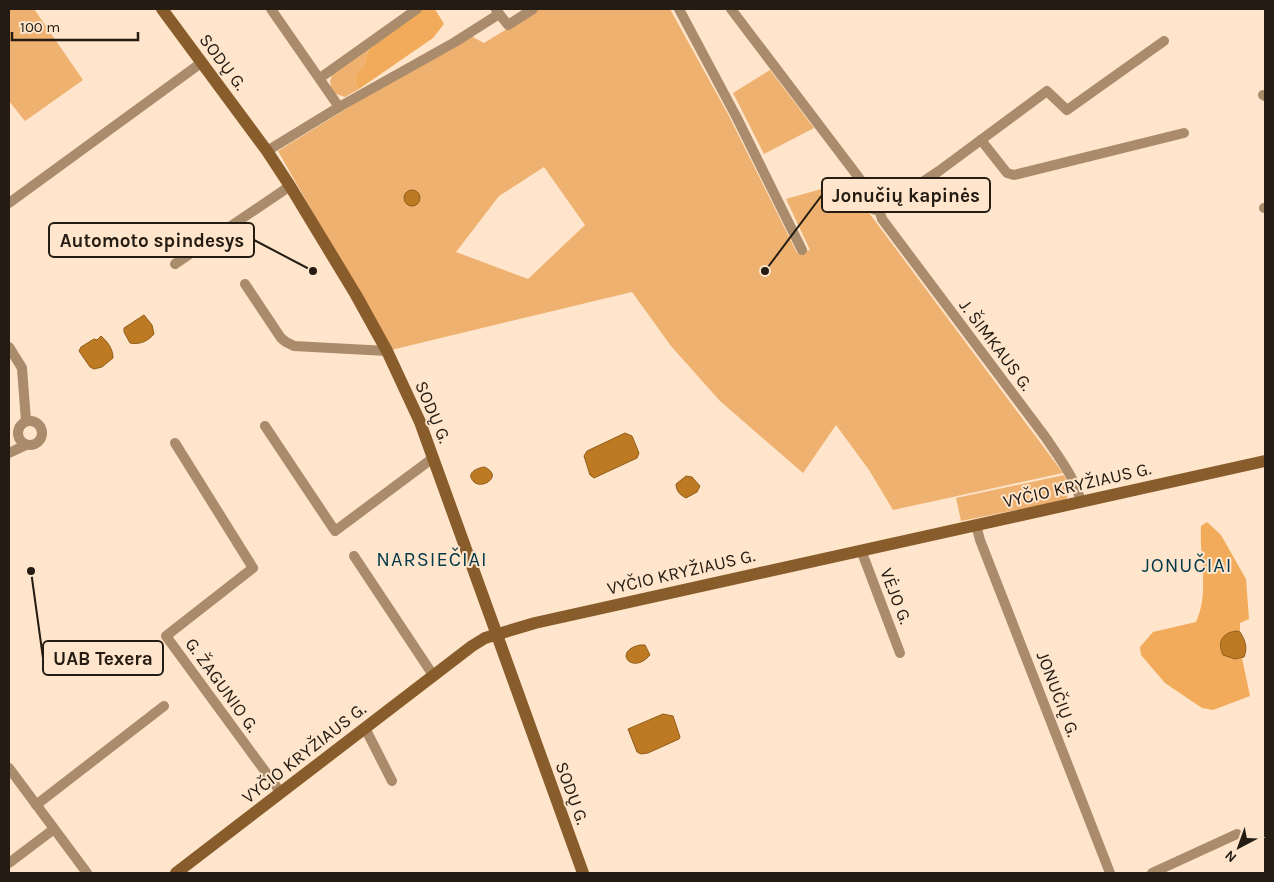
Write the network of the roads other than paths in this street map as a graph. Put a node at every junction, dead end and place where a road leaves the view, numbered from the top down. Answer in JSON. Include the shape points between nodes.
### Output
{"nodes":[{"id":1,"x":162,"y":9,"type":"edge"},
{"id":2,"x":271,"y":9,"type":"edge"},
{"id":3,"x":417,"y":9,"type":"edge"},
{"id":4,"x":533,"y":9,"type":"edge"},
{"id":5,"x":679,"y":9,"type":"edge"},
{"id":6,"x":731,"y":9,"type":"edge"},
{"id":7,"x":497,"y":11,"type":"edge"},
{"id":8,"x":1164,"y":42,"type":"dead end"},
{"id":9,"x":201,"y":63,"type":"junction"},
{"id":10,"x":320,"y":78,"type":"junction"},
{"id":11,"x":339,"y":107,"type":"junction"},
{"id":12,"x":1184,"y":133,"type":"dead end"},
{"id":13,"x":981,"y":140,"type":"junction"},
{"id":14,"x":268,"y":151,"type":"junction"},
{"id":15,"x":290,"y":186,"type":"junction"},
{"id":16,"x":872,"y":195,"type":"junction"},
{"id":17,"x":884,"y":199,"type":"junction"},
{"id":18,"x":9,"y":203,"type":"edge"},
{"id":19,"x":879,"y":210,"type":"junction"},
{"id":20,"x":802,"y":250,"type":"dead end"},
{"id":21,"x":175,"y":264,"type":"dead end"},
{"id":22,"x":245,"y":284,"type":"dead end"},
{"id":23,"x":9,"y":347,"type":"edge"},
{"id":24,"x":387,"y":351,"type":"junction"},
{"id":25,"x":26,"y":421,"type":"junction"},
{"id":26,"x":265,"y":426,"type":"dead end"},
{"id":27,"x":18,"y":433,"type":"junction"},
{"id":28,"x":175,"y":443,"type":"dead end"},
{"id":29,"x":26,"y":445,"type":"junction"},
{"id":30,"x":9,"y":447,"type":"edge"},
{"id":31,"x":9,"y":453,"type":"edge"},
{"id":32,"x":433,"y":458,"type":"junction"},
{"id":33,"x":1265,"y":461,"type":"edge"},
{"id":34,"x":1081,"y":502,"type":"junction"},
{"id":35,"x":976,"y":525,"type":"junction"},
{"id":36,"x":861,"y":550,"type":"junction"},
{"id":37,"x":354,"y":556,"type":"dead end"},
{"id":38,"x":495,"y":634,"type":"junction"},
{"id":39,"x":900,"y":653,"type":"dead end"},
{"id":40,"x":433,"y":676,"type":"junction"},
{"id":41,"x":164,"y":706,"type":"dead end"},
{"id":42,"x":365,"y":728,"type":"junction"},
{"id":43,"x":9,"y":768,"type":"edge"},
{"id":44,"x":392,"y":781,"type":"dead end"},
{"id":45,"x":281,"y":793,"type":"junction"},
{"id":46,"x":36,"y":804,"type":"junction"},
{"id":47,"x":54,"y":829,"type":"junction"},
{"id":48,"x":1237,"y":834,"type":"dead end"},
{"id":49,"x":9,"y":863,"type":"edge"},
{"id":50,"x":87,"y":873,"type":"edge"},
{"id":51,"x":176,"y":873,"type":"edge"},
{"id":52,"x":583,"y":873,"type":"edge"},
{"id":53,"x":1110,"y":873,"type":"edge"},
{"id":54,"x":1152,"y":873,"type":"edge"}],
"edges":[{"from":1,"to":9,"type":"street","name":"SODŲ G."},
{"from":2,"to":10,"type":"street"},
{"from":3,"to":10,"type":"street"},
{"from":4,"to":7,"type":"street","via":[[508,25]]},
{"from":5,"to":20,"type":"street"},
{"from":6,"to":16,"type":"street","name":"J. ŠIMKAUS G."},
{"from":7,"to":11,"type":"street","via":[[455,42]]},
{"from":8,"to":13,"type":"street","via":[[1066,110],[1047,91]]},
{"from":9,"to":14,"type":"street","name":"SODŲ G."},
{"from":9,"to":18,"type":"street"},
{"from":10,"to":11,"type":"street"},
{"from":11,"to":14,"type":"street"},
{"from":12,"to":13,"type":"street","via":[[1014,175],[1007,173]]},
{"from":13,"to":17,"type":"street","via":[[921,182]]},
{"from":14,"to":15,"type":"street","name":"SODŲ G."},
{"from":15,"to":21,"type":"street"},
{"from":15,"to":24,"type":"street","name":"SODŲ G."},
{"from":16,"to":17,"type":"street","via":[[879,194]]},
{"from":16,"to":19,"type":"street","name":"J. ŠIMKAUS G.","via":[[868,202],[870,207]]},
{"from":17,"to":19,"type":"street","via":[[885,204]]},
{"from":19,"to":34,"type":"street","name":"J. ŠIMKAUS G.","via":[[882,219],[1070,472]]},
{"from":22,"to":24,"type":"street","via":[[286,342],[294,346]]},
{"from":23,"to":25,"type":"street","via":[[22,368]]},
{"from":24,"to":32,"type":"street","name":"SODŲ G."},
{"from":25,"to":27,"type":"street"},
{"from":25,"to":29,"type":"street","via":[[37,423],[42,433],[37,443]]},
{"from":26,"to":32,"type":"street","via":[[335,531]]},
{"from":27,"to":29,"type":"street"},
{"from":27,"to":30,"type":"street"},
{"from":28,"to":45,"type":"street","name":"G. ŽAGUNIO G.","via":[[253,568],[166,636]]},
{"from":29,"to":31,"type":"street"},
{"from":32,"to":38,"type":"street","name":"SODŲ G."},
{"from":33,"to":34,"type":"street","name":"VYČIO KRYŽIAUS G."},
{"from":34,"to":35,"type":"street","name":"VYČIO KRYŽIAUS G."},
{"from":35,"to":36,"type":"street","name":"VYČIO KRYŽIAUS G."},
{"from":35,"to":53,"type":"street","name":"JONUČIŲ G."},
{"from":36,"to":38,"type":"street","name":"VYČIO KRYŽIAUS G."},
{"from":36,"to":39,"type":"street","name":"VĖJO G."},
{"from":37,"to":40,"type":"street"},
{"from":38,"to":40,"type":"street","name":"VYČIO KRYŽIAUS G.","via":[[472,646]]},
{"from":38,"to":52,"type":"street","name":"SODŲ G."},
{"from":40,"to":42,"type":"street","name":"VYČIO KRYŽIAUS G."},
{"from":41,"to":46,"type":"street"},
{"from":42,"to":44,"type":"street"},
{"from":42,"to":45,"type":"street","name":"VYČIO KRYŽIAUS G."},
{"from":43,"to":46,"type":"street"},
{"from":45,"to":51,"type":"street","name":"VYČIO KRYŽIAUS G."},
{"from":46,"to":47,"type":"street"},
{"from":47,"to":49,"type":"street"},
{"from":47,"to":50,"type":"street"},
{"from":48,"to":54,"type":"street"}]}
